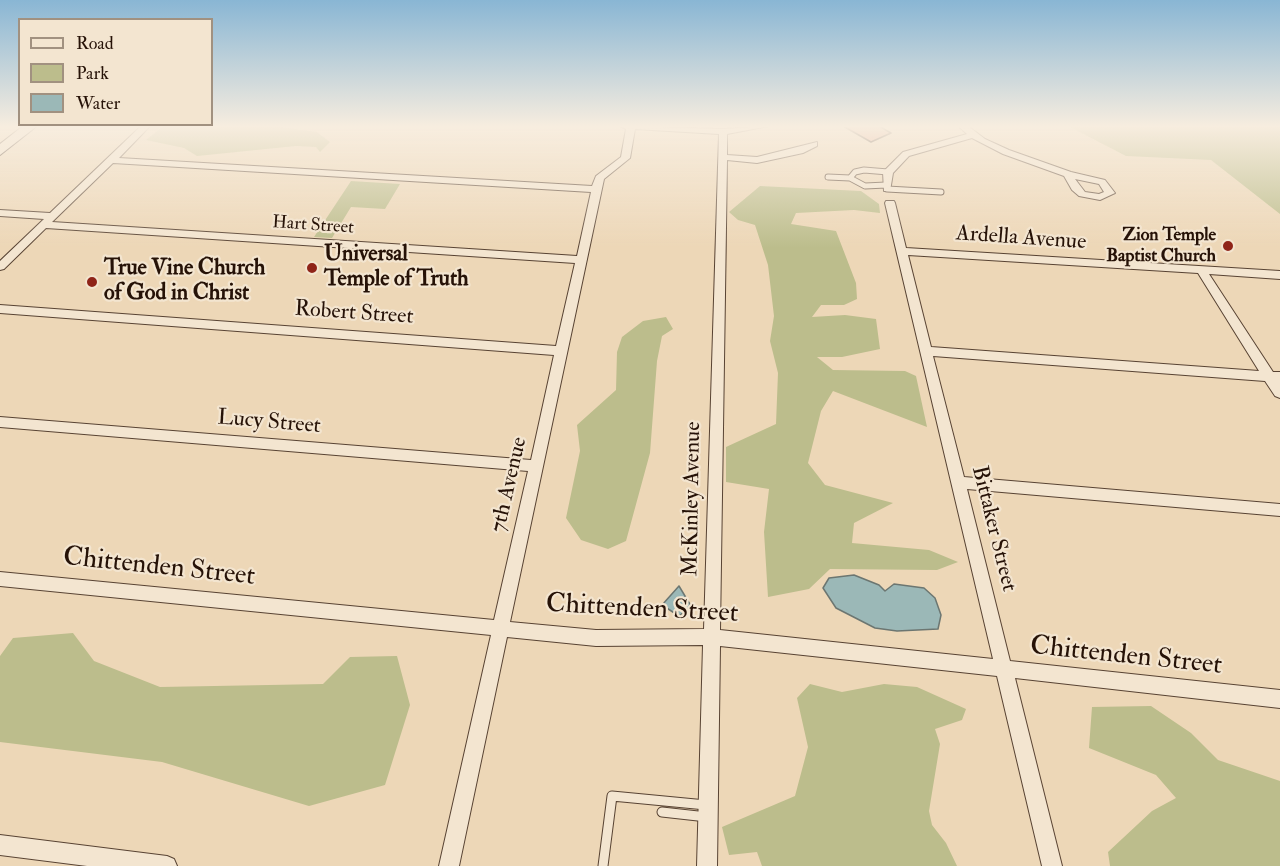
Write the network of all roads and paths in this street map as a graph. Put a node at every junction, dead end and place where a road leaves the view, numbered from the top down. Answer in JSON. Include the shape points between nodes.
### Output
{"nodes":[{"id":1,"x":105,"y":166,"type":"edge"},
{"id":2,"x":219,"y":166,"type":"edge"},
{"id":3,"x":612,"y":166,"type":"edge"},
{"id":4,"x":722,"y":166,"type":"edge"},
{"id":5,"x":893,"y":166,"type":"edge"},
{"id":6,"x":1047,"y":166,"type":"edge"},
{"id":7,"x":888,"y":172,"type":"junction"},
{"id":8,"x":1068,"y":174,"type":"dead end"},
{"id":9,"x":828,"y":177,"type":"dead end"},
{"id":10,"x":850,"y":178,"type":"junction"},
{"id":11,"x":596,"y":189,"type":"junction"},
{"id":12,"x":888,"y":192,"type":"junction"},
{"id":13,"x":941,"y":192,"type":"dead end"},
{"id":14,"x":0,"y":213,"type":"edge"},
{"id":15,"x":53,"y":216,"type":"junction"},
{"id":16,"x":44,"y":225,"type":"junction"},
{"id":17,"x":903,"y":251,"type":"junction"},
{"id":18,"x":580,"y":260,"type":"junction"},
{"id":19,"x":0,"y":267,"type":"edge"},
{"id":20,"x":1201,"y":270,"type":"junction"},
{"id":21,"x":1280,"y":275,"type":"edge"},
{"id":22,"x":0,"y":309,"type":"edge"},
{"id":23,"x":561,"y":351,"type":"junction"},
{"id":24,"x":927,"y":351,"type":"junction"},
{"id":25,"x":1275,"y":376,"type":"edge"},
{"id":26,"x":1280,"y":393,"type":"edge"},
{"id":27,"x":0,"y":422,"type":"edge"},
{"id":28,"x":535,"y":466,"type":"junction"},
{"id":29,"x":960,"y":483,"type":"junction"},
{"id":30,"x":1280,"y":510,"type":"edge"},
{"id":31,"x":0,"y":579,"type":"edge"},
{"id":32,"x":500,"y":627,"type":"junction"},
{"id":33,"x":713,"y":638,"type":"junction"},
{"id":34,"x":1005,"y":669,"type":"junction"},
{"id":35,"x":1280,"y":699,"type":"edge"},
{"id":36,"x":708,"y":811,"type":"junction"},
{"id":37,"x":662,"y":812,"type":"dead end"},
{"id":38,"x":0,"y":845,"type":"edge"},
{"id":39,"x":167,"y":866,"type":"edge"},
{"id":40,"x":449,"y":866,"type":"edge"},
{"id":41,"x":603,"y":866,"type":"edge"},
{"id":42,"x":707,"y":866,"type":"edge"},
{"id":43,"x":1052,"y":866,"type":"edge"}],
"edges":[{"from":1,"to":15,"type":"street"},
{"from":2,"to":11,"type":"street"},
{"from":3,"to":11,"type":"street","name":"7th Avenue","via":[[601,174]]},
{"from":4,"to":33,"type":"street","name":"McKinley Avenue"},
{"from":5,"to":7,"type":"street"},
{"from":6,"to":8,"type":"street"},
{"from":7,"to":10,"type":"lane","via":[[864,170]]},
{"from":7,"to":12,"type":"street"},
{"from":9,"to":10,"type":"lane"},
{"from":10,"to":12,"type":"lane"},
{"from":11,"to":18,"type":"street","name":"7th Avenue"},
{"from":12,"to":13,"type":"lane"},
{"from":12,"to":17,"type":"street","name":"Bittaker Street"},
{"from":14,"to":15,"type":"street"},
{"from":15,"to":16,"type":"street"},
{"from":16,"to":18,"type":"street","name":"Hart Street"},
{"from":16,"to":19,"type":"street"},
{"from":17,"to":20,"type":"street","name":"Ardella Avenue"},
{"from":17,"to":24,"type":"street","name":"Bittaker Street"},
{"from":18,"to":23,"type":"street","name":"7th Avenue"},
{"from":20,"to":21,"type":"street","name":"Ardella Avenue"},
{"from":20,"to":25,"type":"street"},
{"from":22,"to":23,"type":"street","name":"Robert Street"},
{"from":23,"to":28,"type":"street","name":"7th Avenue"},
{"from":24,"to":25,"type":"street"},
{"from":24,"to":29,"type":"street","name":"Bittaker Street"},
{"from":25,"to":26,"type":"street"},
{"from":27,"to":28,"type":"street","name":"Lucy Street"},
{"from":28,"to":32,"type":"street","name":"7th Avenue"},
{"from":29,"to":30,"type":"street"},
{"from":29,"to":34,"type":"street","name":"Bittaker Street"},
{"from":31,"to":32,"type":"street","name":"Chittenden Street"},
{"from":32,"to":33,"type":"street","name":"Chittenden Street","via":[[596,638]]},
{"from":32,"to":40,"type":"street","name":"7th Avenue"},
{"from":33,"to":34,"type":"street","name":"Chittenden Street"},
{"from":33,"to":36,"type":"street","name":"McKinley Avenue"},
{"from":34,"to":35,"type":"street","name":"Chittenden Street"},
{"from":34,"to":43,"type":"street","name":"Bittaker Street"},
{"from":36,"to":37,"type":"lane"},
{"from":36,"to":41,"type":"lane","via":[[612,796]]},
{"from":36,"to":42,"type":"street","name":"McKinley Avenue"},
{"from":38,"to":39,"type":"street"}]}
